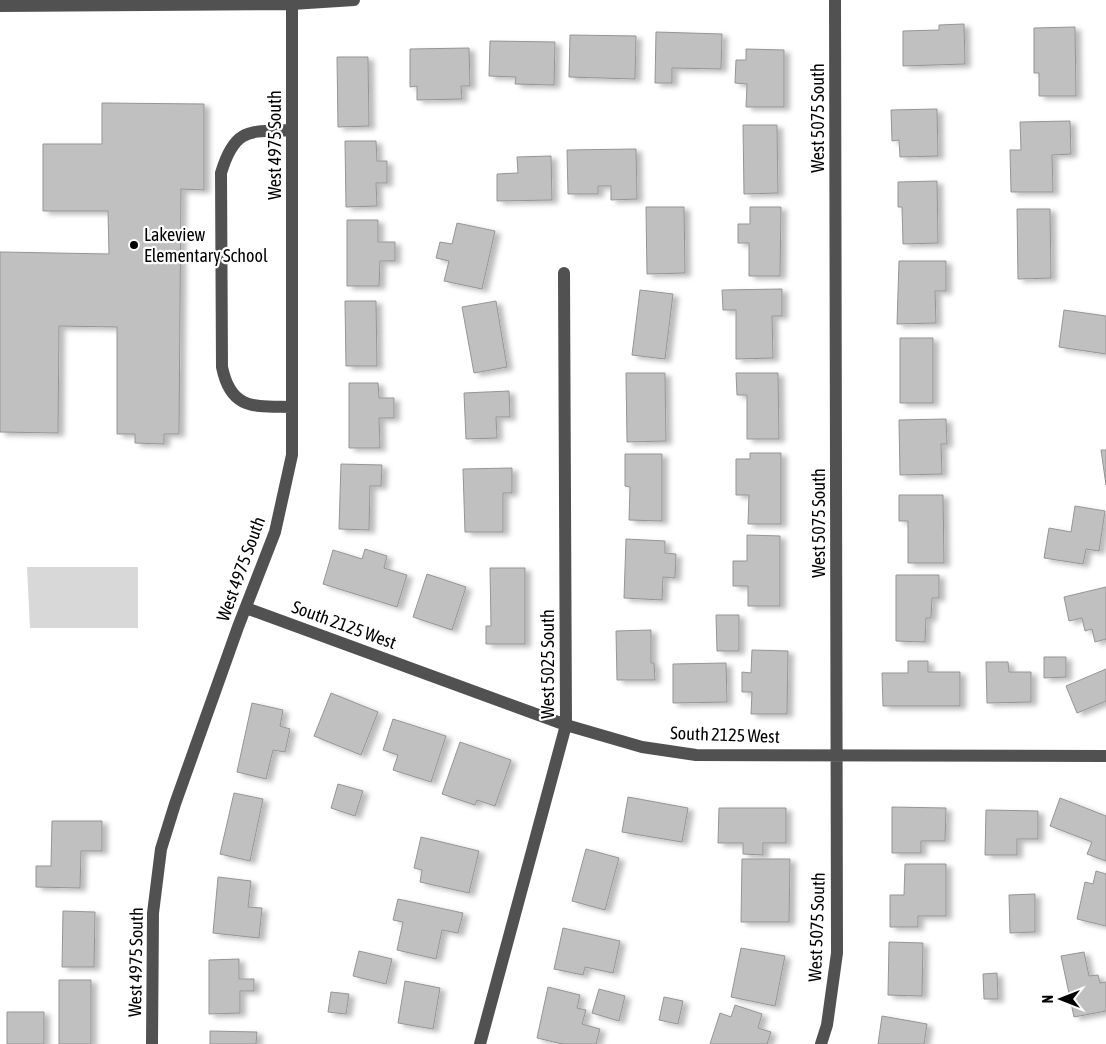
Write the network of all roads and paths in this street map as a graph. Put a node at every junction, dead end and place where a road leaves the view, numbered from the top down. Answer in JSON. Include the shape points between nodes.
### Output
{"nodes":[{"id":1,"x":354,"y":0,"type":"edge"},
{"id":2,"x":835,"y":0,"type":"edge"},
{"id":3,"x":116,"y":3,"type":"edge"},
{"id":4,"x":292,"y":4,"type":"junction"},
{"id":5,"x":0,"y":6,"type":"edge"},
{"id":6,"x":292,"y":130,"type":"junction"},
{"id":7,"x":564,"y":273,"type":"dead end"},
{"id":8,"x":292,"y":407,"type":"junction"},
{"id":9,"x":246,"y":608,"type":"junction"},
{"id":10,"x":566,"y":725,"type":"junction"},
{"id":11,"x":837,"y":755,"type":"junction"},
{"id":12,"x":1106,"y":756,"type":"edge"},
{"id":13,"x":152,"y":1044,"type":"edge"},
{"id":14,"x":480,"y":1044,"type":"edge"},
{"id":15,"x":821,"y":1044,"type":"edge"}],
"edges":[{"from":1,"to":4,"type":"street"},
{"from":2,"to":11,"type":"street","name":"West 5075 South"},
{"from":3,"to":4,"type":"street"},
{"from":3,"to":5,"type":"street"},
{"from":4,"to":6,"type":"street","name":"West 4975 South"},
{"from":6,"to":8,"type":"street","name":"West 4975 South"},
{"from":6,"to":8,"type":"street","via":[[247,132],[234,142],[221,173],[222,367],[225,382],[230,392],[249,405]]},
{"from":7,"to":10,"type":"street","name":"West 5025 South"},
{"from":8,"to":9,"type":"street","name":"West 4975 South","via":[[292,455],[275,532]]},
{"from":9,"to":10,"type":"street","name":"South 2125 West"},
{"from":9,"to":13,"type":"street","name":"West 4975 South","via":[[161,849],[153,913]]},
{"from":10,"to":11,"type":"street","name":"South 2125 West","via":[[642,747],[696,755]]},
{"from":10,"to":14,"type":"street","name":"West 5025 South"},
{"from":11,"to":12,"type":"street","name":"South 2125 West"},
{"from":11,"to":15,"type":"street","name":"West 5075 South","via":[[837,954],[827,1025]]}]}
